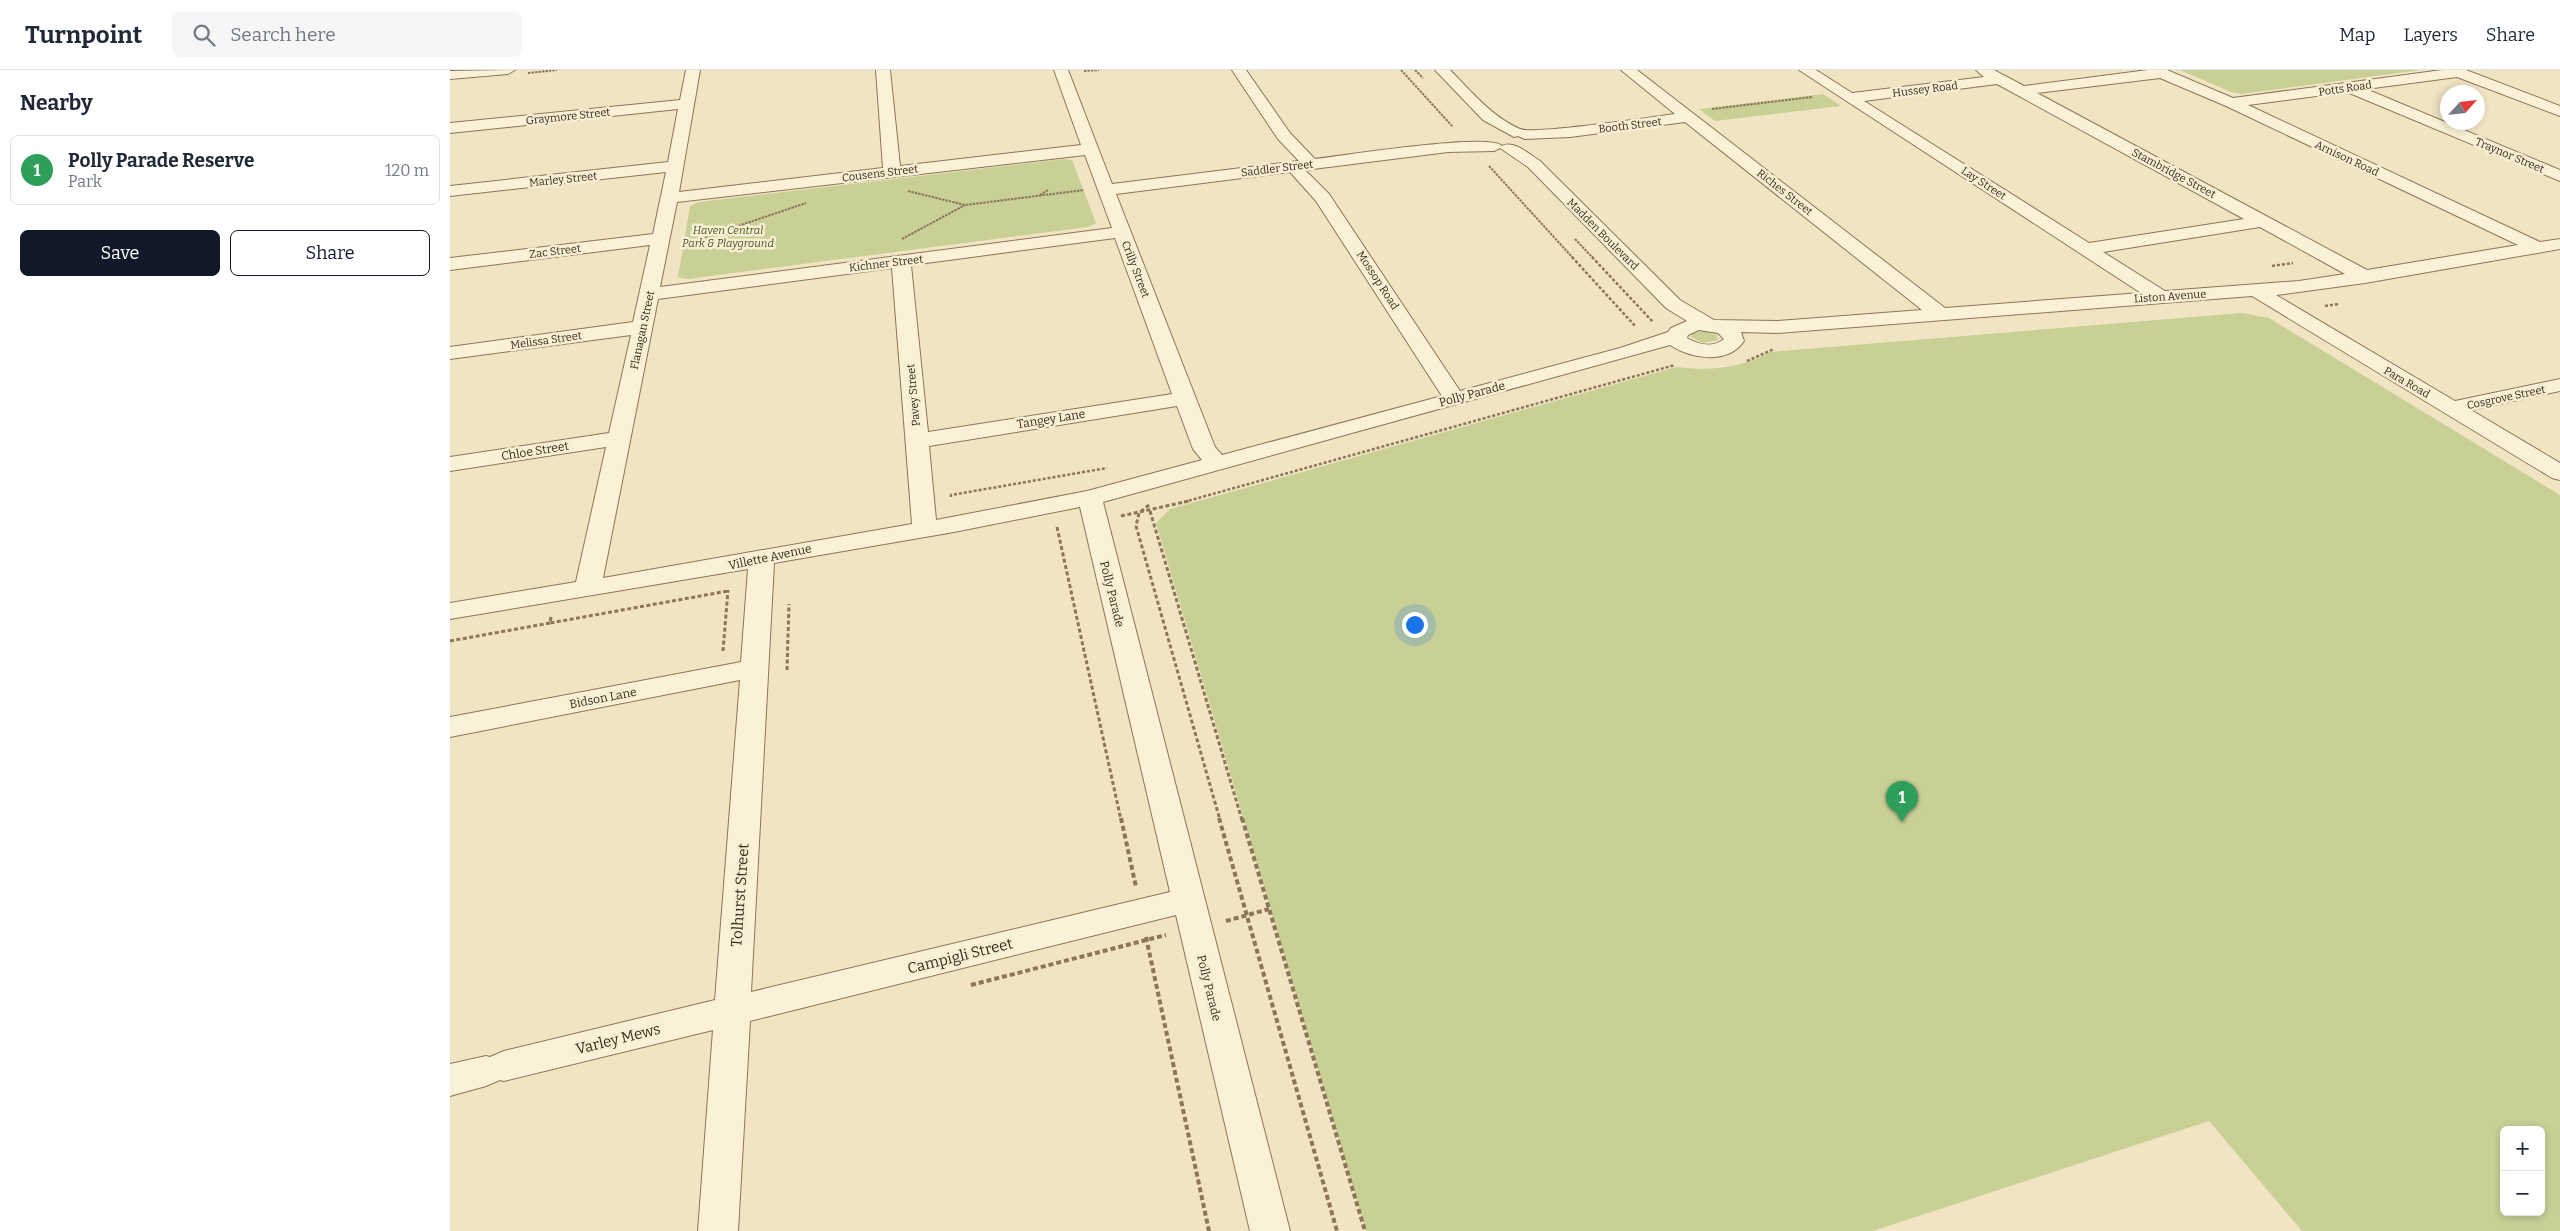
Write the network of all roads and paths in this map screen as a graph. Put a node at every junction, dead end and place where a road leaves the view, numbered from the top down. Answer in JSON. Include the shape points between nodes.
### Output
{"nodes":[{"id":1,"x":508,"y":70,"type":"edge"},
{"id":2,"x":694,"y":70,"type":"edge"},
{"id":3,"x":883,"y":70,"type":"edge"},
{"id":4,"x":1099,"y":70,"type":"edge"},
{"id":5,"x":1239,"y":70,"type":"edge"},
{"id":6,"x":1401,"y":70,"type":"edge"},
{"id":7,"x":1442,"y":70,"type":"edge"},
{"id":8,"x":1628,"y":70,"type":"edge"},
{"id":9,"x":1806,"y":70,"type":"edge"},
{"id":10,"x":1983,"y":70,"type":"edge"},
{"id":11,"x":1070,"y":71,"type":"edge"},
{"id":12,"x":2456,"y":71,"type":"edge"},
{"id":13,"x":2159,"y":72,"type":"edge"},
{"id":14,"x":450,"y":76,"type":"edge"},
{"id":15,"x":2000,"y":79,"type":"junction"},
{"id":16,"x":2350,"y":87,"type":"junction"},
{"id":17,"x":2022,"y":91,"type":"junction"},
{"id":18,"x":1819,"y":96,"type":"dead end"},
{"id":19,"x":1850,"y":98,"type":"junction"},
{"id":20,"x":2231,"y":103,"type":"junction"},
{"id":21,"x":687,"y":104,"type":"junction"},
{"id":22,"x":1708,"y":110,"type":"dead end"},
{"id":23,"x":2560,"y":111,"type":"edge"},
{"id":24,"x":1488,"y":117,"type":"junction"},
{"id":25,"x":1690,"y":118,"type":"junction"},
{"id":26,"x":450,"y":128,"type":"edge"},
{"id":27,"x":1458,"y":133,"type":"dead end"},
{"id":28,"x":1525,"y":138,"type":"junction"},
{"id":29,"x":1496,"y":141,"type":"junction"},
{"id":30,"x":1091,"y":149,"type":"junction"},
{"id":31,"x":1534,"y":164,"type":"junction"},
{"id":32,"x":1303,"y":165,"type":"junction"},
{"id":33,"x":1488,"y":165,"type":"dead end"},
{"id":34,"x":676,"y":166,"type":"junction"},
{"id":35,"x":892,"y":172,"type":"junction"},
{"id":36,"x":2560,"y":176,"type":"edge"},
{"id":37,"x":1048,"y":190,"type":"dead end"},
{"id":38,"x":1086,"y":190,"type":"dead end"},
{"id":39,"x":1106,"y":190,"type":"junction"},
{"id":40,"x":450,"y":191,"type":"edge"},
{"id":41,"x":908,"y":191,"type":"dead end"},
{"id":42,"x":1037,"y":196,"type":"junction"},
{"id":43,"x":669,"y":198,"type":"junction"},
{"id":44,"x":814,"y":201,"type":"dead end"},
{"id":45,"x":965,"y":205,"type":"junction"},
{"id":46,"x":2264,"y":222,"type":"junction"},
{"id":47,"x":1122,"y":232,"type":"junction"},
{"id":48,"x":1571,"y":236,"type":"dead end"},
{"id":49,"x":660,"y":243,"type":"junction"},
{"id":50,"x":2560,"y":244,"type":"edge"},
{"id":51,"x":2538,"y":248,"type":"junction"},
{"id":52,"x":2087,"y":249,"type":"junction"},
{"id":53,"x":901,"y":261,"type":"junction"},
{"id":54,"x":450,"y":264,"type":"edge"},
{"id":55,"x":874,"y":264,"type":"junction"},
{"id":56,"x":2365,"y":276,"type":"junction"},
{"id":57,"x":2255,"y":290,"type":"junction"},
{"id":58,"x":649,"y":294,"type":"junction"},
{"id":59,"x":2160,"y":297,"type":"junction"},
{"id":60,"x":1673,"y":304,"type":"junction"},
{"id":61,"x":1941,"y":315,"type":"junction"},
{"id":62,"x":1711,"y":325,"type":"junction"},
{"id":63,"x":642,"y":327,"type":"junction"},
{"id":64,"x":1657,"y":327,"type":"dead end"},
{"id":65,"x":1777,"y":327,"type":"junction"},
{"id":66,"x":1679,"y":332,"type":"junction"},
{"id":67,"x":1734,"y":341,"type":"junction"},
{"id":68,"x":1633,"y":342,"type":"junction"},
{"id":69,"x":1776,"y":349,"type":"dead end"},
{"id":70,"x":1697,"y":350,"type":"junction"},
{"id":71,"x":450,"y":353,"type":"edge"},
{"id":72,"x":1746,"y":362,"type":"dead end"},
{"id":73,"x":1676,"y":365,"type":"dead end"},
{"id":74,"x":2560,"y":385,"type":"edge"},
{"id":75,"x":1185,"y":398,"type":"junction"},
{"id":76,"x":1455,"y":399,"type":"junction"},
{"id":77,"x":2452,"y":408,"type":"junction"},
{"id":78,"x":620,"y":438,"type":"junction"},
{"id":79,"x":917,"y":441,"type":"junction"},
{"id":80,"x":450,"y":464,"type":"edge"},
{"id":81,"x":1218,"y":464,"type":"junction"},
{"id":82,"x":2560,"y":472,"type":"edge"},
{"id":83,"x":951,"y":495,"type":"dead end"},
{"id":84,"x":922,"y":500,"type":"junction"},
{"id":85,"x":1154,"y":502,"type":"dead end"},
{"id":86,"x":1093,"y":509,"type":"junction"},
{"id":87,"x":1150,"y":511,"type":"junction"},
{"id":88,"x":1139,"y":513,"type":"junction"},
{"id":89,"x":1057,"y":526,"type":"dead end"},
{"id":90,"x":925,"y":530,"type":"junction"},
{"id":91,"x":762,"y":558,"type":"junction"},
{"id":92,"x":730,"y":565,"type":"junction"},
{"id":93,"x":588,"y":589,"type":"junction"},
{"id":94,"x":450,"y":611,"type":"edge"},
{"id":95,"x":550,"y":623,"type":"dead end"},
{"id":96,"x":450,"y":640,"type":"edge"},
{"id":97,"x":756,"y":668,"type":"junction"},
{"id":98,"x":721,"y":675,"type":"junction"},
{"id":99,"x":450,"y":726,"type":"edge"},
{"id":100,"x":1269,"y":909,"type":"junction"},
{"id":101,"x":1191,"y":914,"type":"junction"},
{"id":102,"x":1247,"y":916,"type":"junction"},
{"id":103,"x":1143,"y":926,"type":"junction"},
{"id":104,"x":971,"y":985,"type":"dead end"},
{"id":105,"x":732,"y":1012,"type":"junction"},
{"id":106,"x":450,"y":1080,"type":"edge"},
{"id":107,"x":718,"y":1231,"type":"edge"},
{"id":108,"x":1209,"y":1231,"type":"edge"},
{"id":109,"x":1270,"y":1231,"type":"edge"},
{"id":110,"x":1337,"y":1231,"type":"edge"},
{"id":111,"x":1365,"y":1231,"type":"edge"}],
"edges":[{"from":1,"to":14,"type":"street"},
{"from":2,"to":21,"type":"street","name":"Flanagan Street"},
{"from":3,"to":35,"type":"street"},
{"from":4,"to":11,"type":"path"},
{"from":5,"to":32,"type":"street","name":"Mossop Road"},
{"from":6,"to":27,"type":"path"},
{"from":7,"to":24,"type":"street"},
{"from":8,"to":25,"type":"street","name":"Riches Street"},
{"from":9,"to":19,"type":"street","name":"Lay Street"},
{"from":10,"to":15,"type":"street","name":"Stambridge Street"},
{"from":11,"to":30,"type":"street","name":"Crilly Street"},
{"from":12,"to":16,"type":"street","name":"Potts Road"},
{"from":12,"to":23,"type":"street"},
{"from":13,"to":17,"type":"street"},
{"from":13,"to":20,"type":"street","name":"Arnison Road"},
{"from":15,"to":17,"type":"street","name":"Stambridge Street"},
{"from":15,"to":19,"type":"street","name":"Hussey Road"},
{"from":16,"to":20,"type":"street","name":"Potts Road"},
{"from":16,"to":36,"type":"street","name":"Traynor Street"},
{"from":17,"to":46,"type":"street","name":"Stambridge Street"},
{"from":18,"to":22,"type":"path"},
{"from":19,"to":52,"type":"street","name":"Lay Street"},
{"from":20,"to":51,"type":"street","name":"Arnison Road"},
{"from":21,"to":26,"type":"street","name":"Graymore Street"},
{"from":21,"to":34,"type":"street","name":"Flanagan Street"},
{"from":24,"to":28,"type":"street"},
{"from":24,"to":29,"type":"street"},
{"from":25,"to":28,"type":"street","name":"Booth Street"},
{"from":25,"to":61,"type":"street","name":"Riches Street"},
{"from":28,"to":29,"type":"street","name":"Booth Street"},
{"from":28,"to":31,"type":"street","name":"Madden Boulevard"},
{"from":29,"to":31,"type":"street","name":"Madden Boulevard"},
{"from":29,"to":32,"type":"street","name":"Saddler Street"},
{"from":30,"to":35,"type":"street","name":"Cousens Street"},
{"from":30,"to":39,"type":"street","name":"Crilly Street"},
{"from":31,"to":60,"type":"street","name":"Madden Boulevard"},
{"from":32,"to":39,"type":"street","name":"Saddler Street"},
{"from":32,"to":76,"type":"street","name":"Mossop Road","via":[[1303,179],[1323,198]]},
{"from":33,"to":68,"type":"path"},
{"from":34,"to":40,"type":"street","name":"Marley Street"},
{"from":34,"to":43,"type":"street","name":"Flanagan Street"},
{"from":35,"to":43,"type":"street","name":"Cousens Street"},
{"from":37,"to":42,"type":"path"},
{"from":38,"to":42,"type":"path"},
{"from":39,"to":47,"type":"street","name":"Crilly Street"},
{"from":41,"to":45,"type":"path"},
{"from":42,"to":45,"type":"path"},
{"from":43,"to":49,"type":"street","name":"Flanagan Street"},
{"from":44,"to":49,"type":"path","via":[[686,244]]},
{"from":45,"to":55,"type":"path","via":[[874,254]]},
{"from":46,"to":52,"type":"street"},
{"from":46,"to":56,"type":"street","name":"Stambridge Street"},
{"from":47,"to":53,"type":"street","name":"Kichner Street"},
{"from":47,"to":75,"type":"street","name":"Crilly Street"},
{"from":48,"to":64,"type":"path"},
{"from":49,"to":54,"type":"street","name":"Zac Street"},
{"from":49,"to":58,"type":"street","name":"Flanagan Street"},
{"from":50,"to":51,"type":"street","name":"Liston Avenue"},
{"from":51,"to":56,"type":"street","name":"Liston Avenue"},
{"from":52,"to":59,"type":"street","name":"Lay Street"},
{"from":53,"to":55,"type":"street","name":"Kichner Street"},
{"from":53,"to":79,"type":"street","name":"Pavey Street"},
{"from":55,"to":58,"type":"street","name":"Kichner Street"},
{"from":56,"to":57,"type":"street","name":"Liston Avenue","via":[[2299,287]]},
{"from":57,"to":59,"type":"street","name":"Liston Avenue"},
{"from":57,"to":77,"type":"street","name":"Para Road"},
{"from":58,"to":63,"type":"street","name":"Flanagan Street"},
{"from":59,"to":61,"type":"street","name":"Liston Avenue"},
{"from":60,"to":62,"type":"street","name":"Madden Boulevard"},
{"from":60,"to":66,"type":"street","name":"Madden Boulevard"},
{"from":61,"to":65,"type":"street","name":"Liston Avenue"},
{"from":62,"to":65,"type":"street","name":"Liston Avenue"},
{"from":62,"to":66,"type":"street","name":"Liston Avenue"},
{"from":62,"to":67,"type":"street","name":"Madden Boulevard","via":[[1731,332]]},
{"from":63,"to":71,"type":"street","name":"Melissa Street"},
{"from":63,"to":78,"type":"street","name":"Flanagan Street"},
{"from":65,"to":67,"type":"street","name":"Liston Avenue"},
{"from":66,"to":68,"type":"street","name":"Polly Parade"},
{"from":66,"to":70,"type":"street","via":[[1682,344]]},
{"from":67,"to":70,"type":"street","name":"Liston Avenue","via":[[1725,348]]},
{"from":68,"to":70,"type":"street","name":"Polly Parade"},
{"from":68,"to":76,"type":"street","name":"Polly Parade"},
{"from":69,"to":72,"type":"path"},
{"from":73,"to":87,"type":"path"},
{"from":74,"to":77,"type":"street","name":"Cosgrove Street"},
{"from":75,"to":79,"type":"street","name":"Tangey Lane"},
{"from":75,"to":81,"type":"street","name":"Crilly Street","via":[[1204,449]]},
{"from":76,"to":81,"type":"street","name":"Polly Parade"},
{"from":77,"to":82,"type":"street","name":"Para Road"},
{"from":78,"to":80,"type":"street","name":"Chloe Street"},
{"from":78,"to":93,"type":"street","name":"Flanagan Street"},
{"from":79,"to":84,"type":"street","name":"Pavey Street"},
{"from":81,"to":86,"type":"street","name":"Polly Parade"},
{"from":83,"to":84,"type":"path"},
{"from":84,"to":90,"type":"street","name":"Pavey Street"},
{"from":85,"to":88,"type":"path"},
{"from":86,"to":88,"type":"path"},
{"from":86,"to":90,"type":"street","name":"Villette Avenue"},
{"from":86,"to":101,"type":"street","name":"Polly Parade"},
{"from":87,"to":88,"type":"path"},
{"from":87,"to":100,"type":"path"},
{"from":88,"to":102,"type":"path","via":[[1136,526]]},
{"from":89,"to":103,"type":"path"},
{"from":90,"to":91,"type":"street","name":"Villette Avenue"},
{"from":91,"to":92,"type":"street","name":"Villette Avenue"},
{"from":91,"to":97,"type":"street","name":"Tolhurst Street"},
{"from":92,"to":93,"type":"street","name":"Villette Avenue"},
{"from":92,"to":98,"type":"path"},
{"from":93,"to":94,"type":"street","name":"Villette Avenue"},
{"from":95,"to":96,"type":"path"},
{"from":97,"to":98,"type":"street","name":"Bidson Lane"},
{"from":97,"to":105,"type":"street","name":"Tolhurst Street"},
{"from":98,"to":99,"type":"street","name":"Bidson Lane"},
{"from":100,"to":102,"type":"path"},
{"from":100,"to":111,"type":"path"},
{"from":101,"to":102,"type":"path"},
{"from":101,"to":103,"type":"street","name":"Campigli Street"},
{"from":101,"to":103,"type":"path"},
{"from":101,"to":109,"type":"street","name":"Polly Parade"},
{"from":102,"to":110,"type":"path"},
{"from":103,"to":104,"type":"path"},
{"from":103,"to":105,"type":"street","name":"Campigli Street"},
{"from":103,"to":108,"type":"path"},
{"from":105,"to":106,"type":"street","name":"Varley Mews"},
{"from":105,"to":107,"type":"street","name":"Tolhurst Street"}]}
